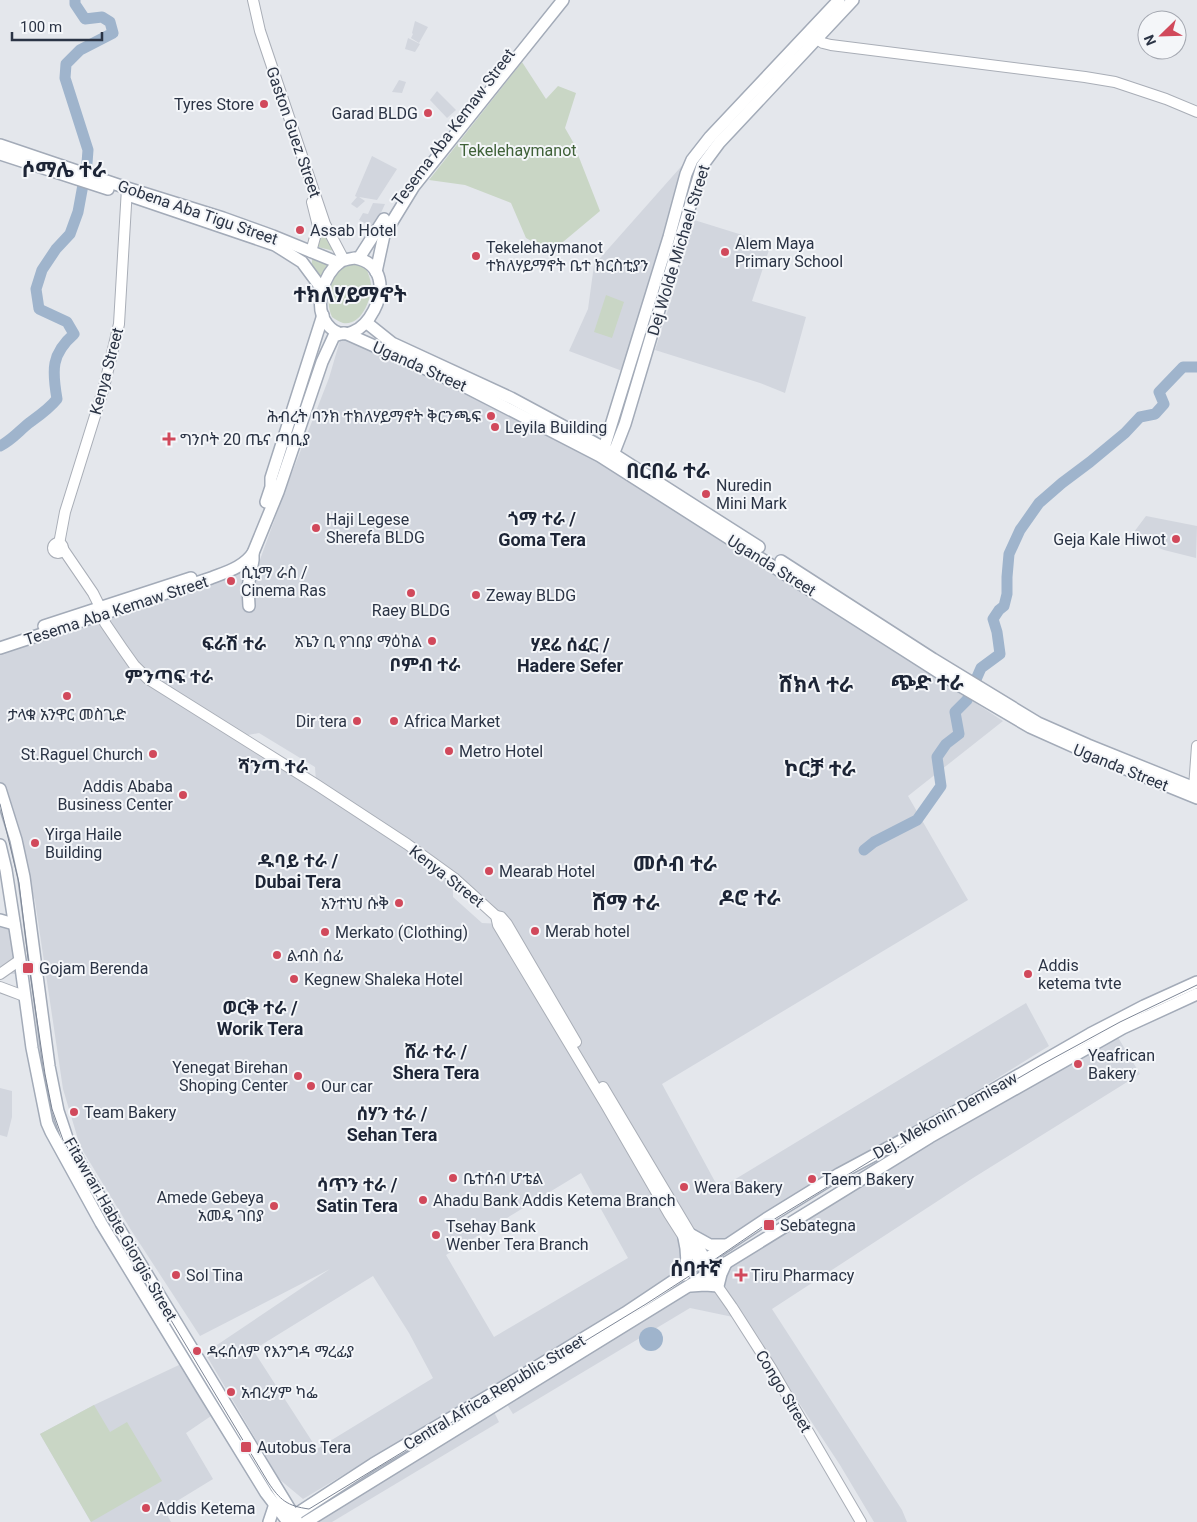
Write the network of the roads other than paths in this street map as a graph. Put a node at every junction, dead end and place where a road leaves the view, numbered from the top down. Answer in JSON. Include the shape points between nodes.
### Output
{"nodes":[{"id":1,"x":247,"y":0,"type":"edge"},
{"id":2,"x":253,"y":0,"type":"edge"},
{"id":3,"x":553,"y":0,"type":"edge"},
{"id":4,"x":563,"y":0,"type":"edge"},
{"id":5,"x":839,"y":0,"type":"edge"},
{"id":6,"x":853,"y":0,"type":"edge"},
{"id":7,"x":812,"y":36,"type":"junction"},
{"id":8,"x":276,"y":90,"type":"junction"},
{"id":9,"x":1197,"y":112,"type":"edge"},
{"id":10,"x":0,"y":145,"type":"edge"},
{"id":11,"x":0,"y":154,"type":"edge"},
{"id":12,"x":86,"y":177,"type":"junction"},
{"id":13,"x":412,"y":184,"type":"junction"},
{"id":14,"x":126,"y":191,"type":"junction"},
{"id":15,"x":236,"y":227,"type":"junction"},
{"id":16,"x":311,"y":252,"type":"junction"},
{"id":17,"x":359,"y":258,"type":"junction"},
{"id":18,"x":341,"y":261,"type":"junction"},
{"id":19,"x":308,"y":270,"type":"junction"},
{"id":20,"x":376,"y":272,"type":"junction"},
{"id":21,"x":322,"y":289,"type":"junction"},
{"id":22,"x":323,"y":315,"type":"junction"},
{"id":23,"x":367,"y":323,"type":"junction"},
{"id":24,"x":344,"y":333,"type":"junction"},
{"id":25,"x":607,"y":455,"type":"junction"},
{"id":26,"x":247,"y":557,"type":"junction"},
{"id":27,"x":248,"y":606,"type":"dead end"},
{"id":28,"x":101,"y":614,"type":"junction"},
{"id":29,"x":0,"y":640,"type":"edge"},
{"id":30,"x":0,"y":648,"type":"edge"},
{"id":31,"x":1197,"y":746,"type":"edge"},
{"id":32,"x":0,"y":789,"type":"edge"},
{"id":33,"x":1196,"y":792,"type":"edge"},
{"id":34,"x":0,"y":844,"type":"edge"},
{"id":35,"x":5,"y":902,"type":"edge"},
{"id":36,"x":0,"y":920,"type":"edge"},
{"id":37,"x":14,"y":924,"type":"junction"},
{"id":38,"x":20,"y":960,"type":"junction"},
{"id":39,"x":0,"y":974,"type":"edge"},
{"id":40,"x":1197,"y":982,"type":"edge"},
{"id":41,"x":0,"y":988,"type":"edge"},
{"id":42,"x":1197,"y":994,"type":"edge"},
{"id":43,"x":24,"y":996,"type":"junction"},
{"id":44,"x":688,"y":1236,"type":"junction"},
{"id":45,"x":729,"y":1245,"type":"junction"},
{"id":46,"x":704,"y":1262,"type":"junction"},
{"id":47,"x":684,"y":1275,"type":"junction"},
{"id":48,"x":714,"y":1279,"type":"junction"},
{"id":49,"x":280,"y":1503,"type":"junction"},
{"id":50,"x":312,"y":1504,"type":"junction"},
{"id":51,"x":318,"y":1518,"type":"edge"},
{"id":52,"x":290,"y":1520,"type":"edge"},
{"id":53,"x":269,"y":1522,"type":"edge"},
{"id":54,"x":306,"y":1522,"type":"edge"},
{"id":55,"x":861,"y":1522,"type":"edge"}],
"edges":[{"from":1,"to":8,"type":"main road","name":"Gaston Guez Street","via":[[255,34]]},
{"from":2,"to":8,"type":"main road","name":"Gaston Guez Street"},
{"from":3,"to":13,"type":"main road","name":"Tesema Aba Kemaw Street"},
{"from":4,"to":13,"type":"main road","name":"Tesema Aba Kemaw Street"},
{"from":5,"to":7,"type":"main road","name":"Dej Wolde Michael Street"},
{"from":6,"to":7,"type":"main road","name":"Dej Wolde Michael Street"},
{"from":7,"to":9,"type":"main road","via":[[831,45],[1115,82]]},
{"from":7,"to":25,"type":"main road","name":"Dej Wolde Michael Street","via":[[702,166],[660,289],[627,417]]},
{"from":8,"to":16,"type":"main road","name":"Gaston Guez Street","via":[[318,226]]},
{"from":8,"to":18,"type":"main road","name":"Gaston Guez Street"},
{"from":10,"to":12,"type":"main road","name":"Gobena Aba Tigu Street"},
{"from":11,"to":12,"type":"main road","name":"Gobena Aba Tigu Street"},
{"from":12,"to":14,"type":"main road","name":"Gobena Aba Tigu Street"},
{"from":13,"to":17,"type":"main road","name":"Tesema Aba Kemaw Street"},
{"from":13,"to":20,"type":"main road","name":"Tesema Aba Kemaw Street","via":[[384,235]]},
{"from":14,"to":15,"type":"main road","name":"Gobena Aba Tigu Street"},
{"from":14,"to":28,"type":"main road","name":"Kenya Street","via":[[118,331],[65,512],[59,549]]},
{"from":15,"to":16,"type":"main road","name":"Gobena Aba Tigu Street"},
{"from":15,"to":19,"type":"main road","name":"Gobena Aba Tigu Street","via":[[288,252]]},
{"from":16,"to":18,"type":"main road","name":"Gobena Aba Tigu Street"},
{"from":16,"to":19,"type":"main road"},
{"from":17,"to":18,"type":"main road"},
{"from":17,"to":20,"type":"main road"},
{"from":18,"to":21,"type":"main road"},
{"from":19,"to":21,"type":"main road","name":"Gobena Aba Tigu Street"},
{"from":20,"to":23,"type":"main road","via":[[379,278],[378,302]]},
{"from":21,"to":22,"type":"main road"},
{"from":22,"to":24,"type":"main road","via":[[330,327]]},
{"from":22,"to":26,"type":"main road"},
{"from":23,"to":24,"type":"main road"},
{"from":23,"to":25,"type":"main road","name":"Uganda Street","via":[[392,343],[511,398]]},
{"from":24,"to":25,"type":"main road","name":"Uganda Street"},
{"from":24,"to":26,"type":"main road","via":[[334,336],[322,362],[278,492]]},
{"from":25,"to":33,"type":"main road","name":"Uganda Street","via":[[980,693],[1060,733]]},
{"from":26,"to":27,"type":"main road","via":[[253,560]]},
{"from":26,"to":28,"type":"main road","name":"Tesema Aba Kemaw Street"},
{"from":28,"to":29,"type":"main road","name":"Tesema Aba Kemaw Street"},
{"from":28,"to":30,"type":"main road","name":"Tesema Aba Kemaw Street"},
{"from":28,"to":44,"type":"main road","name":"Kenya Street","via":[[134,665],[148,679],[404,842],[501,917]]},
{"from":31,"to":33,"type":"main road"},
{"from":32,"to":49,"type":"main road","name":"Fitawrari Habte Giorgis Street","via":[[24,876],[49,1066],[67,1138]]},
{"from":34,"to":35,"type":"main road","via":[[4,860]]},
{"from":35,"to":37,"type":"main road"},
{"from":36,"to":37,"type":"main road"},
{"from":37,"to":38,"type":"main road"},
{"from":38,"to":39,"type":"main road"},
{"from":38,"to":43,"type":"main road"},
{"from":40,"to":45,"type":"main road","name":"Dej. Mekonin Demisaw","via":[[1090,1034],[839,1174]]},
{"from":41,"to":43,"type":"main road"},
{"from":42,"to":48,"type":"main road","name":"Dej. Mekonin Demisaw","via":[[1123,1028],[930,1137],[728,1261]]},
{"from":43,"to":49,"type":"main road","via":[[38,1082],[51,1132],[101,1222],[266,1493]]},
{"from":44,"to":45,"type":"main road","via":[[710,1245]]},
{"from":44,"to":46,"type":"main road","name":"Congo Street"},
{"from":44,"to":47,"type":"main road"},
{"from":45,"to":46,"type":"main road","name":"Dej. Mekonin Demisaw"},
{"from":46,"to":47,"type":"main road","name":"Central Africa Republic Street"},
{"from":46,"to":48,"type":"main road","name":"Congo Street"},
{"from":47,"to":50,"type":"main road","name":"Central Africa Republic Street"},
{"from":48,"to":51,"type":"main road","name":"Central Africa Republic Street","via":[[705,1285],[687,1287],[332,1505]]},
{"from":48,"to":55,"type":"main road","name":"Congo Street","via":[[771,1368]]},
{"from":49,"to":50,"type":"main road"},
{"from":49,"to":52,"type":"main road","name":"Fitawrari Habte Giorgis Street"},
{"from":49,"to":53,"type":"main road"},
{"from":50,"to":52,"type":"main road","name":"Central Africa Republic Street"},
{"from":51,"to":54,"type":"main road","name":"Central Africa Republic Street"}]}
